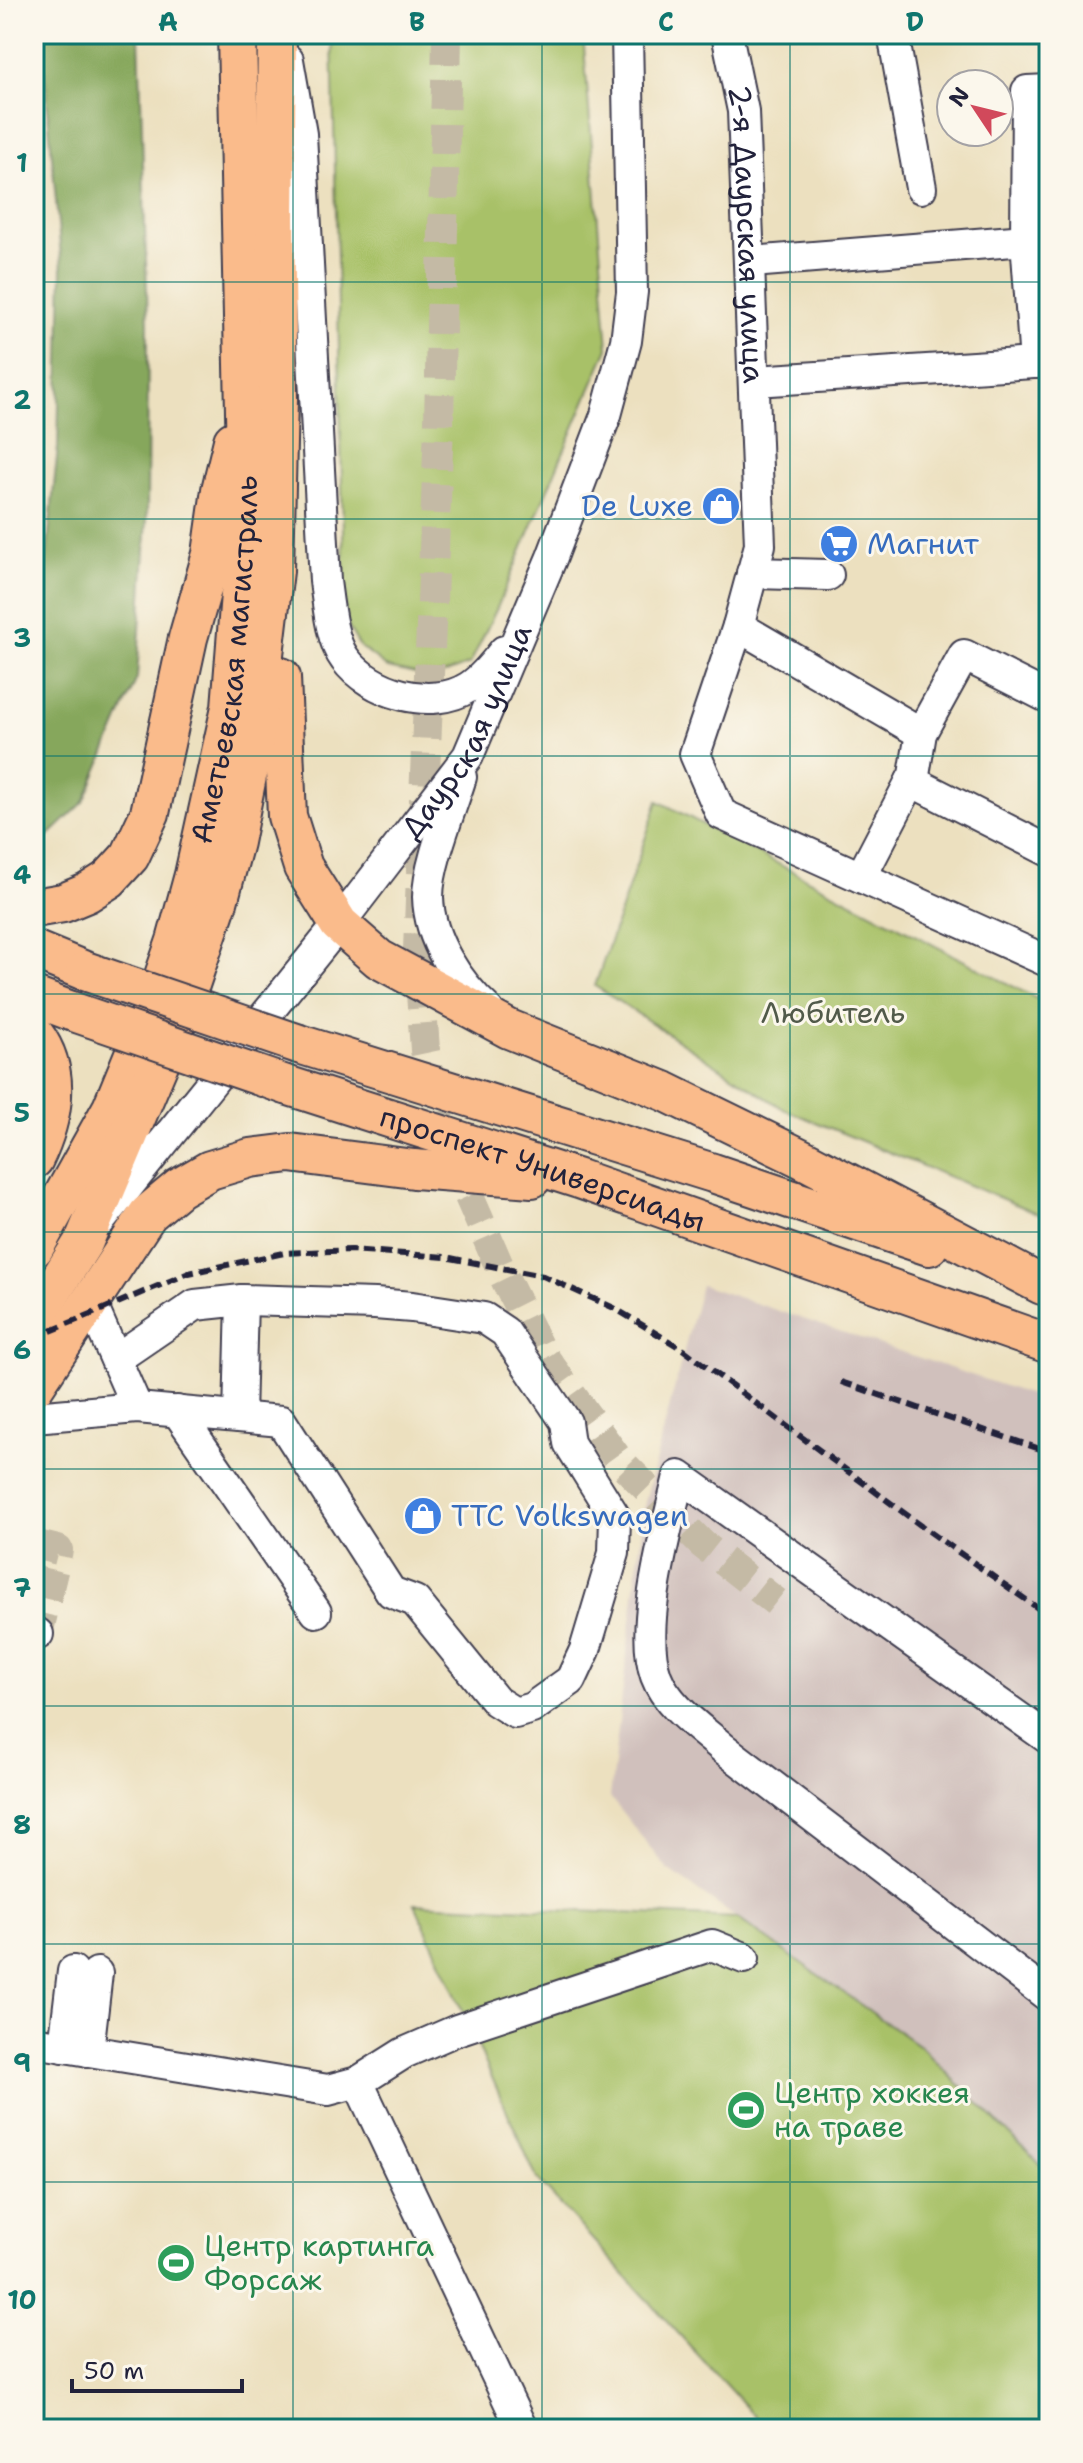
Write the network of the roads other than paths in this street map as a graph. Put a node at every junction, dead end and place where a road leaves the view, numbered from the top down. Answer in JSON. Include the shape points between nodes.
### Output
{"nodes":[{"id":1,"x":237,"y":34,"type":"edge"},
{"id":2,"x":277,"y":34,"type":"edge"},
{"id":3,"x":284,"y":34,"type":"edge"},
{"id":4,"x":627,"y":34,"type":"edge"},
{"id":5,"x":727,"y":34,"type":"edge"},
{"id":6,"x":893,"y":34,"type":"edge"},
{"id":7,"x":1049,"y":90,"type":"edge"},
{"id":8,"x":921,"y":188,"type":"dead end"},
{"id":9,"x":1026,"y":240,"type":"junction"},
{"id":10,"x":751,"y":262,"type":"junction"},
{"id":11,"x":1042,"y":362,"type":"edge"},
{"id":12,"x":755,"y":381,"type":"junction"},
{"id":13,"x":246,"y":388,"type":"junction"},
{"id":14,"x":274,"y":571,"type":"junction"},
{"id":15,"x":752,"y":573,"type":"junction"},
{"id":16,"x":828,"y":575,"type":"dead end"},
{"id":17,"x":738,"y":626,"type":"junction"},
{"id":18,"x":522,"y":627,"type":"junction"},
{"id":19,"x":1049,"y":698,"type":"edge"},
{"id":20,"x":921,"y":733,"type":"junction"},
{"id":21,"x":468,"y":756,"type":"junction"},
{"id":22,"x":911,"y":781,"type":"junction"},
{"id":23,"x":1049,"y":851,"type":"edge"},
{"id":24,"x":861,"y":877,"type":"junction"},
{"id":25,"x":34,"y":908,"type":"edge"},
{"id":26,"x":339,"y":924,"type":"junction"},
{"id":27,"x":34,"y":950,"type":"edge"},
{"id":28,"x":1049,"y":962,"type":"edge"},
{"id":29,"x":34,"y":997,"type":"edge"},
{"id":30,"x":509,"y":1029,"type":"junction"},
{"id":31,"x":34,"y":1034,"type":"edge"},
{"id":32,"x":34,"y":1159,"type":"edge"},
{"id":33,"x":579,"y":1179,"type":"junction"},
{"id":34,"x":84,"y":1241,"type":"junction"},
{"id":35,"x":34,"y":1248,"type":"edge"},
{"id":36,"x":1045,"y":1286,"type":"edge"},
{"id":37,"x":242,"y":1300,"type":"junction"},
{"id":38,"x":91,"y":1303,"type":"junction"},
{"id":39,"x":34,"y":1320,"type":"edge"},
{"id":40,"x":1049,"y":1344,"type":"edge"},
{"id":41,"x":116,"y":1359,"type":"junction"},
{"id":42,"x":34,"y":1387,"type":"edge"},
{"id":43,"x":137,"y":1408,"type":"junction"},
{"id":44,"x":177,"y":1411,"type":"junction"},
{"id":45,"x":34,"y":1417,"type":"edge"},
{"id":46,"x":239,"y":1417,"type":"junction"},
{"id":47,"x":316,"y":1612,"type":"dead end"},
{"id":48,"x":1049,"y":1739,"type":"edge"},
{"id":49,"x":744,"y":1958,"type":"dead end"},
{"id":50,"x":1049,"y":1997,"type":"edge"},
{"id":51,"x":58,"y":2046,"type":"edge"},
{"id":52,"x":358,"y":2082,"type":"junction"},
{"id":53,"x":522,"y":2429,"type":"edge"}],
"edges":[{"from":1,"to":13,"type":"main road","name":"Аметьевская магистраль"},
{"from":2,"to":14,"type":"main road","name":"Аметьевская магистраль"},
{"from":3,"to":18,"type":"street","via":[[301,134],[325,581],[343,657],[363,679],[416,697],[437,697],[467,688],[490,669]]},
{"from":4,"to":18,"type":"street","name":"Даурская улица","via":[[632,292],[626,341],[606,415]]},
{"from":5,"to":10,"type":"street","name":"2-я Даурская улица","via":[[743,111]]},
{"from":6,"to":8,"type":"street"},
{"from":7,"to":9,"type":"street","via":[[1027,91]]},
{"from":9,"to":10,"type":"street"},
{"from":9,"to":11,"type":"street"},
{"from":10,"to":12,"type":"street","name":"2-я Даурская улица"},
{"from":11,"to":12,"type":"street","name":"2-я Даурская улица"},
{"from":12,"to":15,"type":"street","via":[[760,545]]},
{"from":13,"to":25,"type":"main road","via":[[150,813],[130,856],[109,879],[63,903]]},
{"from":13,"to":35,"type":"main road","name":"Аметьевская магистраль","via":[[247,506],[231,707],[194,875],[153,1008],[112,1108]]},
{"from":14,"to":26,"type":"main road","via":[[287,816],[303,867]]},
{"from":14,"to":34,"type":"main road","name":"Аметьевская магистраль","via":[[253,746],[218,902],[180,1014]]},
{"from":15,"to":16,"type":"street"},
{"from":15,"to":17,"type":"street"},
{"from":17,"to":20,"type":"street"},
{"from":17,"to":24,"type":"street","via":[[695,754],[721,814]]},
{"from":18,"to":21,"type":"street","name":"Даурская улица"},
{"from":19,"to":20,"type":"street","via":[[964,655]]},
{"from":20,"to":22,"type":"street"},
{"from":21,"to":26,"type":"street","name":"Даурская улица"},
{"from":21,"to":30,"type":"street","via":[[428,898],[436,934],[455,974]]},
{"from":22,"to":23,"type":"street"},
{"from":22,"to":24,"type":"street"},
{"from":24,"to":28,"type":"street"},
{"from":26,"to":30,"type":"main road","via":[[379,959]]},
{"from":26,"to":34,"type":"street","name":"Даурская улица"},
{"from":27,"to":36,"type":"main road","name":"проспект Универсиады","bridge":true,"via":[[299,1044],[699,1168]]},
{"from":29,"to":33,"type":"main road","name":"проспект Универсиады","bridge":true},
{"from":30,"to":36,"type":"main road","via":[[664,1091]]},
{"from":31,"to":32,"type":"main road","via":[[50,1069],[53,1098],[47,1131]]},
{"from":33,"to":38,"type":"main road","via":[[489,1177],[290,1153],[250,1158],[210,1170],[148,1214]]},
{"from":33,"to":40,"type":"main road","name":"проспект Универсиады"},
{"from":34,"to":39,"type":"main road","name":"Даурская улица"},
{"from":37,"to":41,"type":"street","via":[[195,1305]]},
{"from":37,"to":46,"type":"street"},
{"from":37,"to":46,"type":"street","via":[[412,1307],[484,1318],[505,1332],[566,1422],[569,1443],[615,1517],[614,1553],[571,1680],[541,1703],[515,1713],[496,1701],[415,1601],[391,1592],[281,1421]]},
{"from":38,"to":41,"type":"street"},
{"from":38,"to":42,"type":"main road"},
{"from":41,"to":43,"type":"street"},
{"from":43,"to":44,"type":"street"},
{"from":43,"to":45,"type":"street"},
{"from":44,"to":46,"type":"street"},
{"from":44,"to":47,"type":"street"},
{"from":48,"to":50,"type":"street","via":[[679,1476],[649,1624],[656,1676],[673,1703],[723,1748]]},
{"from":49,"to":52,"type":"street","via":[[712,1945],[457,2030],[404,2053]]},
{"from":51,"to":51,"type":"street","via":[[75,1973]]},
{"from":51,"to":52,"type":"street","via":[[328,2090]]},
{"from":52,"to":53,"type":"street"}]}
